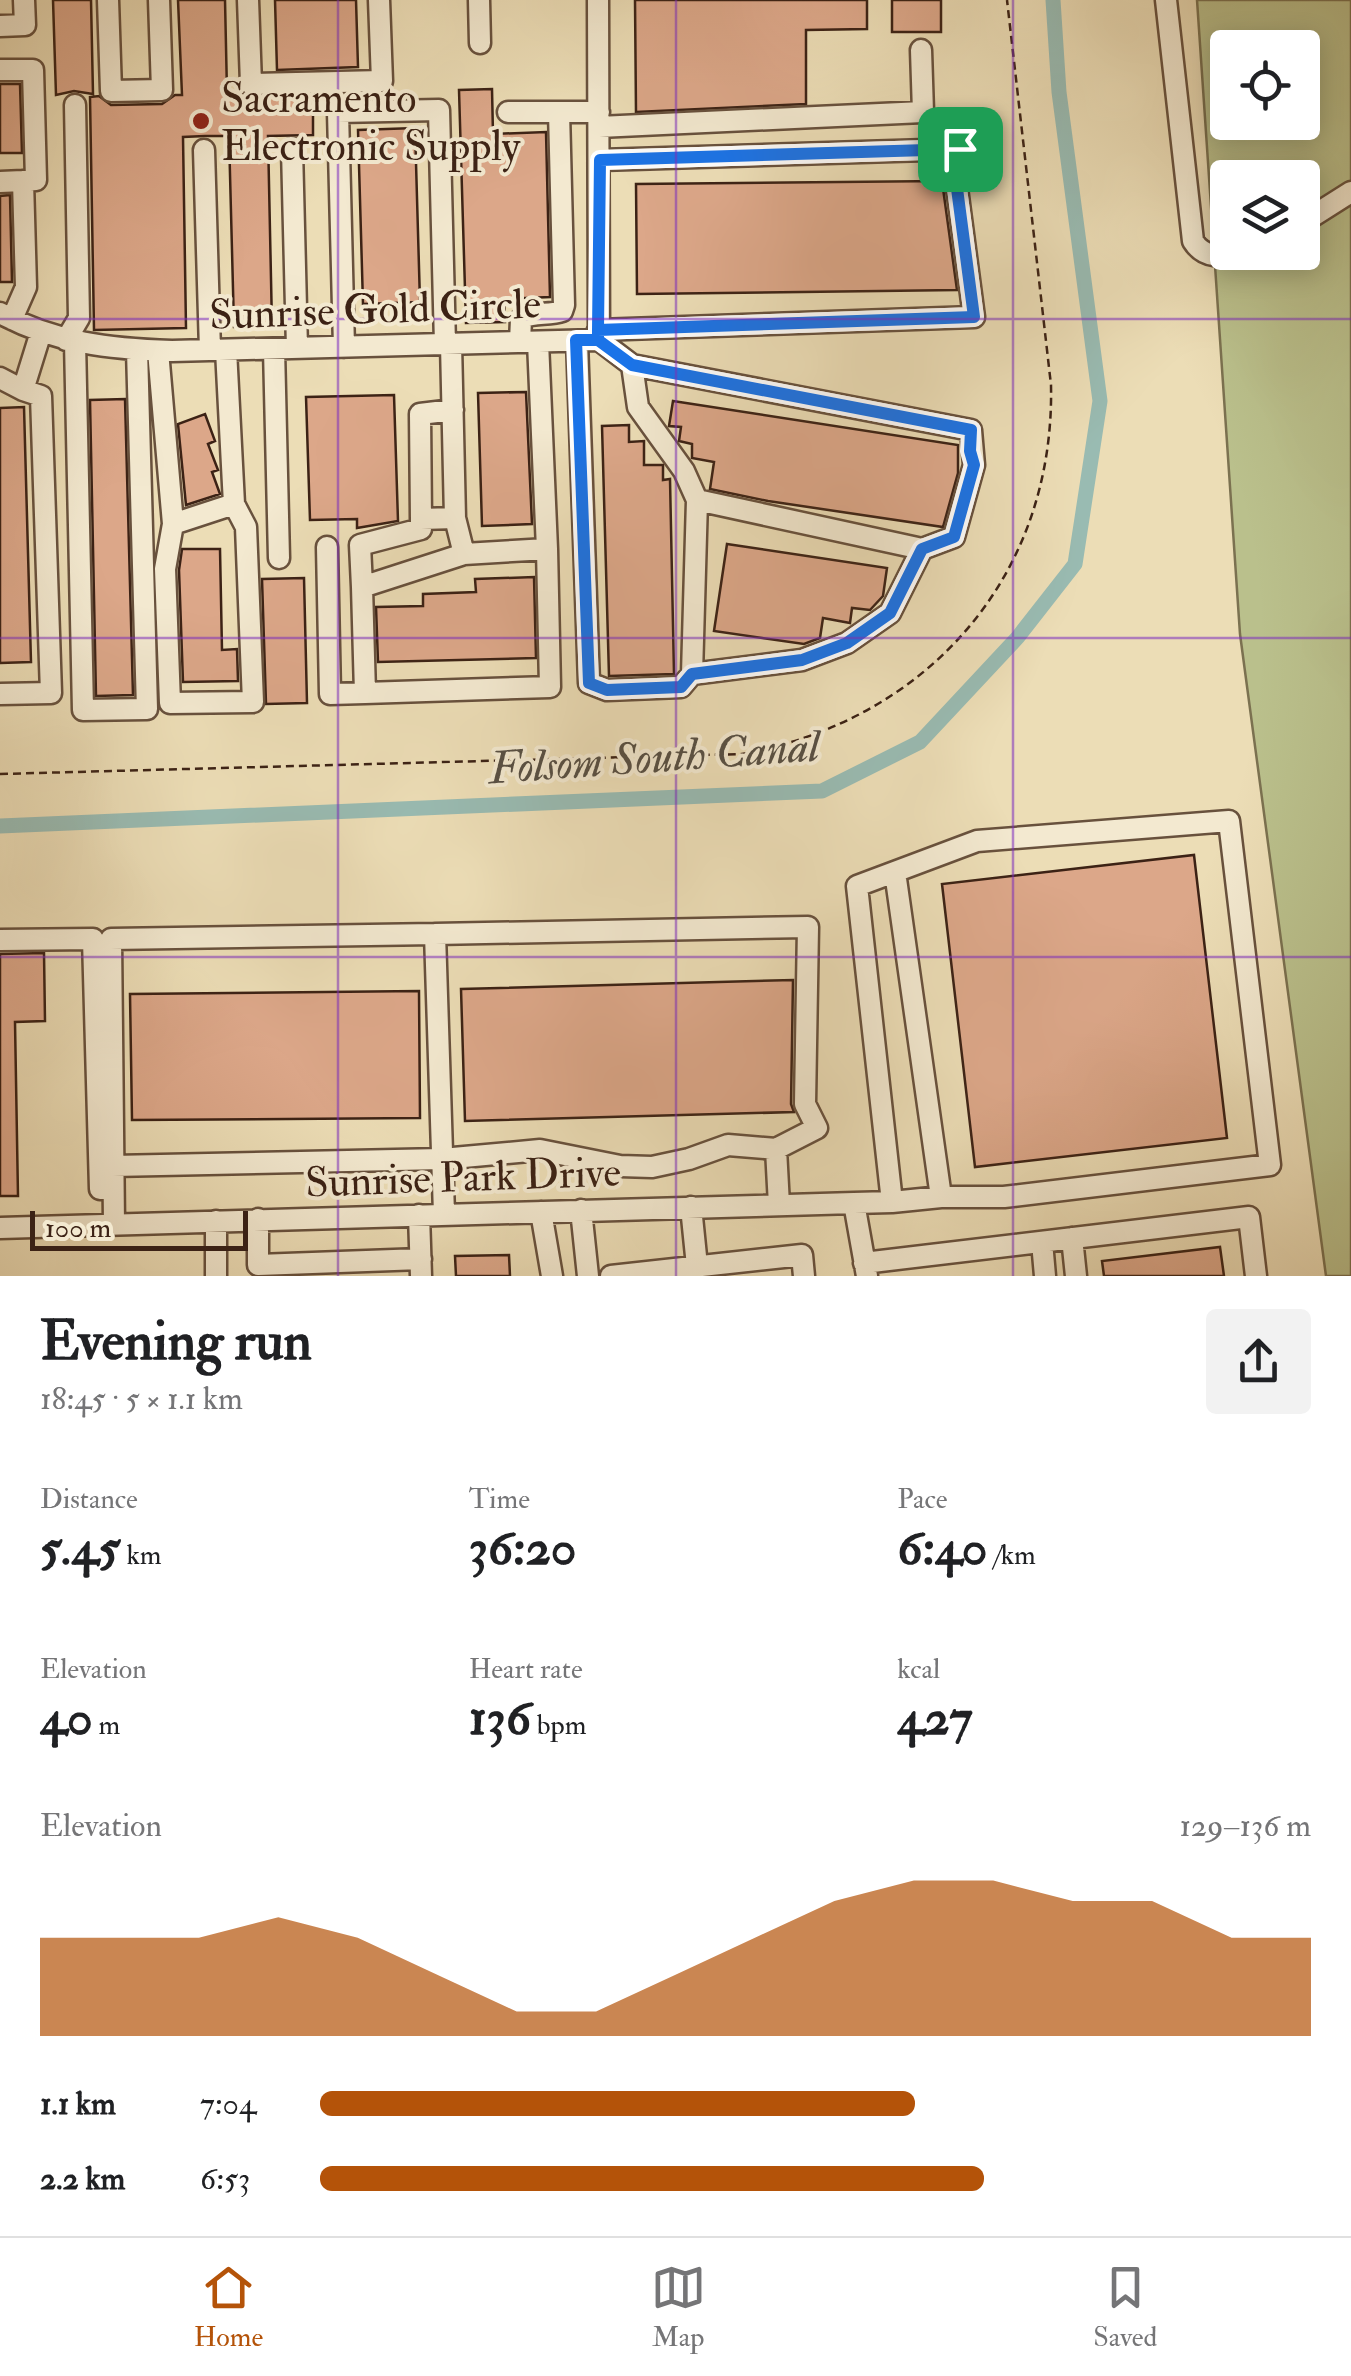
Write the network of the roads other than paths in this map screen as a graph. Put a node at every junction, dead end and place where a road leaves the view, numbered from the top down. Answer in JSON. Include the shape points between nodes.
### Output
{"nodes":[{"id":1,"x":24,"y":0,"type":"edge"},
{"id":2,"x":108,"y":0,"type":"edge"},
{"id":3,"x":159,"y":0,"type":"edge"},
{"id":4,"x":248,"y":0,"type":"edge"},
{"id":5,"x":380,"y":0,"type":"edge"},
{"id":6,"x":478,"y":0,"type":"edge"},
{"id":7,"x":598,"y":0,"type":"edge"},
{"id":8,"x":1166,"y":0,"type":"edge"},
{"id":9,"x":0,"y":26,"type":"edge"},
{"id":10,"x":480,"y":43,"type":"dead end"},
{"id":11,"x":921,"y":50,"type":"dead end"},
{"id":12,"x":0,"y":70,"type":"edge"},
{"id":13,"x":74,"y":105,"type":"dead end"},
{"id":14,"x":508,"y":112,"type":"dead end"},
{"id":15,"x":559,"y":112,"type":"junction"},
{"id":16,"x":599,"y":119,"type":"junction"},
{"id":17,"x":292,"y":148,"type":"dead end"},
{"id":18,"x":204,"y":150,"type":"dead end"},
{"id":19,"x":600,"y":160,"type":"junction"},
{"id":20,"x":23,"y":181,"type":"junction"},
{"id":21,"x":0,"y":182,"type":"edge"},
{"id":22,"x":1351,"y":192,"type":"edge"},
{"id":23,"x":1320,"y":212,"type":"edge"},
{"id":24,"x":1210,"y":256,"type":"edge"},
{"id":25,"x":6,"y":316,"type":"edge"},
{"id":26,"x":41,"y":332,"type":"junction"},
{"id":27,"x":598,"y":335,"type":"junction"},
{"id":28,"x":576,"y":340,"type":"junction"},
{"id":29,"x":71,"y":341,"type":"junction"},
{"id":30,"x":529,"y":342,"type":"junction"},
{"id":31,"x":448,"y":344,"type":"junction"},
{"id":32,"x":344,"y":347,"type":"junction"},
{"id":33,"x":274,"y":348,"type":"junction"},
{"id":34,"x":297,"y":348,"type":"junction"},
{"id":35,"x":147,"y":350,"type":"junction"},
{"id":36,"x":218,"y":350,"type":"junction"},
{"id":37,"x":632,"y":365,"type":"junction"},
{"id":38,"x":0,"y":378,"type":"edge"},
{"id":39,"x":23,"y":390,"type":"junction"},
{"id":40,"x":452,"y":410,"type":"junction"},
{"id":41,"x":697,"y":500,"type":"junction"},
{"id":42,"x":234,"y":504,"type":"junction"},
{"id":43,"x":456,"y":518,"type":"junction"},
{"id":44,"x":421,"y":519,"type":"junction"},
{"id":45,"x":173,"y":524,"type":"junction"},
{"id":46,"x":326,"y":547,"type":"dead end"},
{"id":47,"x":547,"y":549,"type":"junction"},
{"id":48,"x":922,"y":549,"type":"junction"},
{"id":49,"x":464,"y":554,"type":"junction"},
{"id":50,"x":279,"y":558,"type":"dead end"},
{"id":51,"x":362,"y":588,"type":"junction"},
{"id":52,"x":692,"y":674,"type":"junction"},
{"id":53,"x":365,"y":692,"type":"junction"},
{"id":54,"x":0,"y":694,"type":"edge"},
{"id":55,"x":895,"y":872,"type":"junction"},
{"id":56,"x":435,"y":934,"type":"junction"},
{"id":57,"x":0,"y":940,"type":"edge"},
{"id":58,"x":776,"y":1149,"type":"junction"},
{"id":59,"x":442,"y":1159,"type":"junction"},
{"id":60,"x":113,"y":1166,"type":"junction"},
{"id":61,"x":941,"y":1196,"type":"junction"},
{"id":62,"x":892,"y":1202,"type":"junction"},
{"id":63,"x":854,"y":1203,"type":"junction"},
{"id":64,"x":779,"y":1205,"type":"junction"},
{"id":65,"x":691,"y":1208,"type":"junction"},
{"id":66,"x":581,"y":1210,"type":"junction"},
{"id":67,"x":541,"y":1212,"type":"junction"},
{"id":68,"x":444,"y":1214,"type":"junction"},
{"id":69,"x":419,"y":1215,"type":"junction"},
{"id":70,"x":258,"y":1219,"type":"junction"},
{"id":71,"x":216,"y":1220,"type":"junction"},
{"id":72,"x":107,"y":1224,"type":"junction"},
{"id":73,"x":0,"y":1228,"type":"edge"},
{"id":74,"x":1072,"y":1238,"type":"junction"},
{"id":75,"x":1042,"y":1242,"type":"junction"},
{"id":76,"x":697,"y":1266,"type":"junction"},
{"id":77,"x":421,"y":1268,"type":"edge"},
{"id":78,"x":866,"y":1270,"type":"edge"},
{"id":79,"x":216,"y":1276,"type":"edge"},
{"id":80,"x":552,"y":1276,"type":"edge"},
{"id":81,"x":588,"y":1276,"type":"edge"},
{"id":82,"x":611,"y":1276,"type":"edge"},
{"id":83,"x":804,"y":1276,"type":"edge"},
{"id":84,"x":1045,"y":1276,"type":"edge"},
{"id":85,"x":1076,"y":1276,"type":"edge"},
{"id":86,"x":1256,"y":1276,"type":"edge"}],
"edges":[{"from":1,"to":9,"type":"street","via":[[25,25]]},
{"from":2,"to":3,"type":"street","via":[[111,92],[162,90]]},
{"from":4,"to":5,"type":"street","via":[[251,84],[382,81]]},
{"from":6,"to":10,"type":"street"},
{"from":7,"to":16,"type":"street","name":"Sunrise Gold Circle"},
{"from":8,"to":24,"type":"street","via":[[1193,241]]},
{"from":11,"to":16,"type":"street","via":[[923,112]]},
{"from":12,"to":20,"type":"street","via":[[33,70],[36,180]]},
{"from":13,"to":29,"type":"street","via":[[79,318]]},
{"from":14,"to":15,"type":"street"},
{"from":15,"to":16,"type":"street"},
{"from":15,"to":30,"type":"street","via":[[564,305],[555,314],[521,319]]},
{"from":16,"to":19,"type":"street","name":"Sunrise Gold Circle"},
{"from":17,"to":34,"type":"street"},
{"from":18,"to":36,"type":"street"},
{"from":19,"to":27,"type":"street","name":"Sunrise Gold Circle"},
{"from":19,"to":27,"type":"street","via":[[960,149],[956,181],[974,317]]},
{"from":20,"to":21,"type":"street"},
{"from":20,"to":25,"type":"street","via":[[26,287]]},
{"from":22,"to":23,"type":"street"},
{"from":25,"to":26,"type":"street","name":"Sunrise Gold Circle"},
{"from":26,"to":29,"type":"street","name":"Sunrise Gold Circle"},
{"from":26,"to":39,"type":"street"},
{"from":27,"to":28,"type":"street","name":"Sunrise Gold Circle"},
{"from":27,"to":37,"type":"street"},
{"from":28,"to":30,"type":"street","name":"Sunrise Gold Circle"},
{"from":28,"to":52,"type":"street","via":[[589,683],[607,690],[681,687]]},
{"from":29,"to":35,"type":"street","name":"Sunrise Gold Circle"},
{"from":29,"to":35,"type":"street","via":[[83,710],[147,709]]},
{"from":30,"to":31,"type":"street","name":"Sunrise Gold Circle"},
{"from":30,"to":47,"type":"street"},
{"from":31,"to":32,"type":"street","name":"Sunrise Gold Circle"},
{"from":31,"to":32,"type":"street","via":[[440,110],[338,112]]},
{"from":31,"to":40,"type":"street"},
{"from":32,"to":34,"type":"street","name":"Sunrise Gold Circle"},
{"from":33,"to":34,"type":"street","name":"Sunrise Gold Circle"},
{"from":33,"to":36,"type":"street","name":"Sunrise Gold Circle"},
{"from":33,"to":50,"type":"street"},
{"from":35,"to":36,"type":"street","name":"Sunrise Gold Circle"},
{"from":35,"to":45,"type":"street"},
{"from":36,"to":42,"type":"street"},
{"from":37,"to":41,"type":"street","via":[[638,407]]},
{"from":37,"to":48,"type":"street","via":[[971,430],[974,465],[954,537]]},
{"from":38,"to":39,"type":"street"},
{"from":39,"to":54,"type":"street","via":[[40,396],[50,692]]},
{"from":40,"to":43,"type":"street"},
{"from":40,"to":44,"type":"street","via":[[420,414]]},
{"from":41,"to":48,"type":"street"},
{"from":41,"to":52,"type":"street"},
{"from":42,"to":45,"type":"street"},
{"from":42,"to":45,"type":"street","via":[[246,527],[253,702],[170,703],[165,569]]},
{"from":43,"to":44,"type":"street"},
{"from":43,"to":49,"type":"street"},
{"from":44,"to":51,"type":"street","via":[[421,529],[360,545]]},
{"from":46,"to":53,"type":"street","via":[[330,694]]},
{"from":47,"to":49,"type":"street"},
{"from":47,"to":53,"type":"street","via":[[550,687]]},
{"from":48,"to":52,"type":"street","via":[[890,613],[847,643],[802,660]]},
{"from":49,"to":51,"type":"street"},
{"from":51,"to":53,"type":"street"},
{"from":55,"to":61,"type":"street"},
{"from":55,"to":61,"type":"street","name":"Sunrise Park Drive","via":[[977,840],[1229,821],[1270,1165],[1004,1197]]},
{"from":55,"to":62,"type":"street","via":[[857,886]]},
{"from":56,"to":58,"type":"street","via":[[808,927],[805,1104],[817,1128]]},
{"from":56,"to":59,"type":"street"},
{"from":56,"to":60,"type":"street","via":[[112,940]]},
{"from":57,"to":72,"type":"street","via":[[93,939]]},
{"from":58,"to":59,"type":"street","via":[[728,1145],[652,1167],[540,1150]]},
{"from":58,"to":64,"type":"street"},
{"from":59,"to":60,"type":"street"},
{"from":59,"to":68,"type":"street"},
{"from":60,"to":72,"type":"street"},
{"from":61,"to":62,"type":"street","name":"Sunrise Park Drive"},
{"from":62,"to":63,"type":"street","name":"Sunrise Park Drive"},
{"from":63,"to":64,"type":"street","name":"Sunrise Park Drive"},
{"from":63,"to":78,"type":"street"},
{"from":64,"to":65,"type":"street","name":"Sunrise Park Drive"},
{"from":65,"to":66,"type":"street","name":"Sunrise Park Drive"},
{"from":65,"to":76,"type":"street"},
{"from":66,"to":67,"type":"street","name":"Sunrise Park Drive"},
{"from":66,"to":81,"type":"street"},
{"from":67,"to":68,"type":"street","name":"Sunrise Park Drive"},
{"from":67,"to":80,"type":"street"},
{"from":68,"to":69,"type":"street","name":"Sunrise Park Drive"},
{"from":69,"to":70,"type":"street","name":"Sunrise Park Drive"},
{"from":69,"to":77,"type":"street"},
{"from":70,"to":71,"type":"street","name":"Sunrise Park Drive"},
{"from":70,"to":77,"type":"street","via":[[258,1265]]},
{"from":71,"to":72,"type":"street","name":"Sunrise Park Drive"},
{"from":71,"to":79,"type":"street"},
{"from":72,"to":73,"type":"street","name":"Sunrise Park Drive"},
{"from":74,"to":75,"type":"street"},
{"from":74,"to":85,"type":"street"},
{"from":74,"to":86,"type":"street","via":[[1249,1217]]},
{"from":75,"to":78,"type":"street"},
{"from":75,"to":84,"type":"street"},
{"from":76,"to":82,"type":"street"},
{"from":76,"to":83,"type":"street","via":[[802,1255]]}]}
